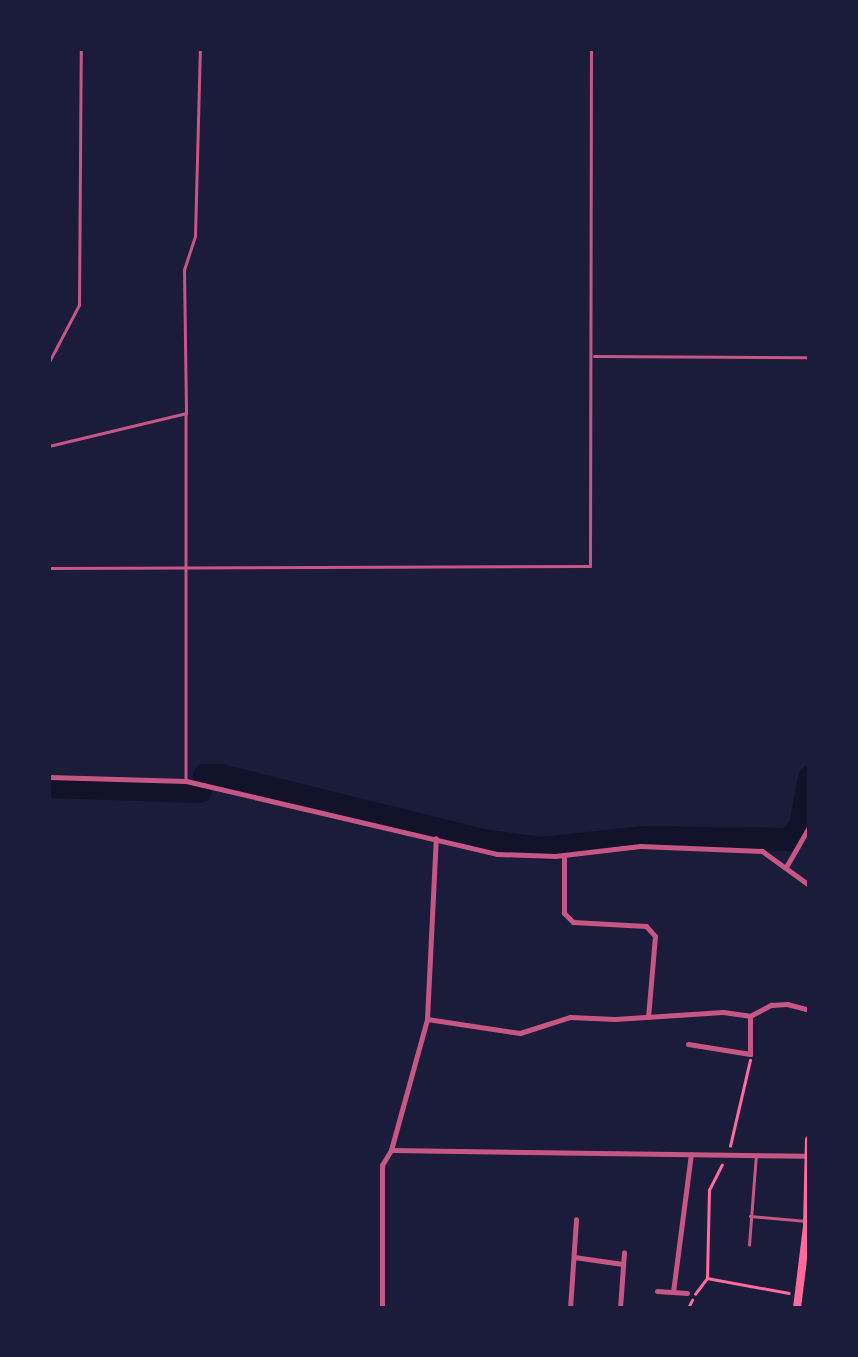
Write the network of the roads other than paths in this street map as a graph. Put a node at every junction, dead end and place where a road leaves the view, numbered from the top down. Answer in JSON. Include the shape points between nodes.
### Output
{"nodes":[{"id":1,"x":81,"y":49,"type":"edge"},
{"id":2,"x":200,"y":49,"type":"edge"},
{"id":3,"x":591,"y":49,"type":"edge"},
{"id":4,"x":594,"y":356,"type":"junction"},
{"id":5,"x":809,"y":357,"type":"edge"},
{"id":6,"x":49,"y":362,"type":"edge"},
{"id":7,"x":186,"y":412,"type":"junction"},
{"id":8,"x":49,"y":446,"type":"edge"},
{"id":9,"x":49,"y":568,"type":"edge"},
{"id":10,"x":185,"y":568,"type":"junction"},
{"id":11,"x":49,"y":777,"type":"edge"},
{"id":12,"x":186,"y":781,"type":"junction"},
{"id":13,"x":809,"y":827,"type":"edge"},
{"id":14,"x":436,"y":838,"type":"junction"},
{"id":15,"x":564,"y":855,"type":"junction"},
{"id":16,"x":786,"y":867,"type":"junction"},
{"id":17,"x":809,"y":886,"type":"edge"},
{"id":18,"x":809,"y":1010,"type":"edge"},
{"id":19,"x":750,"y":1016,"type":"junction"},
{"id":20,"x":648,"y":1017,"type":"junction"},
{"id":21,"x":427,"y":1019,"type":"junction"},
{"id":22,"x":688,"y":1044,"type":"dead end"},
{"id":23,"x":809,"y":1140,"type":"edge"},
{"id":24,"x":391,"y":1150,"type":"junction"},
{"id":25,"x":691,"y":1154,"type":"junction"},
{"id":26,"x":756,"y":1155,"type":"junction"},
{"id":27,"x":808,"y":1156,"type":"edge"},
{"id":28,"x":809,"y":1178,"type":"edge"},
{"id":29,"x":750,"y":1216,"type":"junction"},
{"id":30,"x":576,"y":1219,"type":"dead end"},
{"id":31,"x":807,"y":1221,"type":"junction"},
{"id":32,"x":748,"y":1245,"type":"dead end"},
{"id":33,"x":807,"y":1249,"type":"edge"},
{"id":34,"x":624,"y":1252,"type":"dead end"},
{"id":35,"x":574,"y":1256,"type":"junction"},
{"id":36,"x":623,"y":1264,"type":"junction"},
{"id":37,"x":657,"y":1291,"type":"dead end"},
{"id":38,"x":673,"y":1292,"type":"junction"},
{"id":39,"x":687,"y":1293,"type":"dead end"},
{"id":40,"x":382,"y":1308,"type":"edge"},
{"id":41,"x":570,"y":1308,"type":"edge"},
{"id":42,"x":620,"y":1308,"type":"edge"},
{"id":43,"x":797,"y":1308,"type":"edge"}],
"edges":[{"from":1,"to":6,"type":"lane","via":[[79,305]]},
{"from":2,"to":7,"type":"lane","via":[[195,236],[184,270]]},
{"from":3,"to":4,"type":"lane"},
{"from":4,"to":5,"type":"lane"},
{"from":4,"to":10,"type":"lane","via":[[590,566]]},
{"from":7,"to":8,"type":"lane"},
{"from":7,"to":10,"type":"lane"},
{"from":9,"to":10,"type":"lane"},
{"from":10,"to":12,"type":"lane"},
{"from":11,"to":12,"type":"street"},
{"from":12,"to":14,"type":"street"},
{"from":13,"to":16,"type":"street"},
{"from":14,"to":15,"type":"street","via":[[497,853]]},
{"from":14,"to":21,"type":"street"},
{"from":15,"to":16,"type":"street","via":[[640,846],[724,848],[762,851]]},
{"from":15,"to":20,"type":"street","via":[[564,913],[573,922],[646,926],[655,936]]},
{"from":16,"to":17,"type":"street"},
{"from":18,"to":19,"type":"street","via":[[771,1005]]},
{"from":19,"to":20,"type":"street","via":[[723,1012]]},
{"from":19,"to":22,"type":"street","via":[[750,1054]]},
{"from":20,"to":21,"type":"street","via":[[570,1017],[520,1033]]},
{"from":21,"to":24,"type":"street"},
{"from":23,"to":27,"type":"main road"},
{"from":24,"to":25,"type":"street"},
{"from":24,"to":40,"type":"street","via":[[382,1165]]},
{"from":25,"to":26,"type":"street"},
{"from":25,"to":38,"type":"street"},
{"from":26,"to":27,"type":"street"},
{"from":26,"to":29,"type":"lane"},
{"from":27,"to":28,"type":"main road"},
{"from":28,"to":31,"type":"main road"},
{"from":29,"to":31,"type":"lane"},
{"from":29,"to":32,"type":"lane"},
{"from":30,"to":35,"type":"street"},
{"from":31,"to":33,"type":"main road"},
{"from":33,"to":43,"type":"main road"},
{"from":34,"to":36,"type":"street"},
{"from":35,"to":36,"type":"street"},
{"from":35,"to":41,"type":"street"},
{"from":36,"to":42,"type":"street"},
{"from":37,"to":38,"type":"street"},
{"from":38,"to":39,"type":"street"}]}
